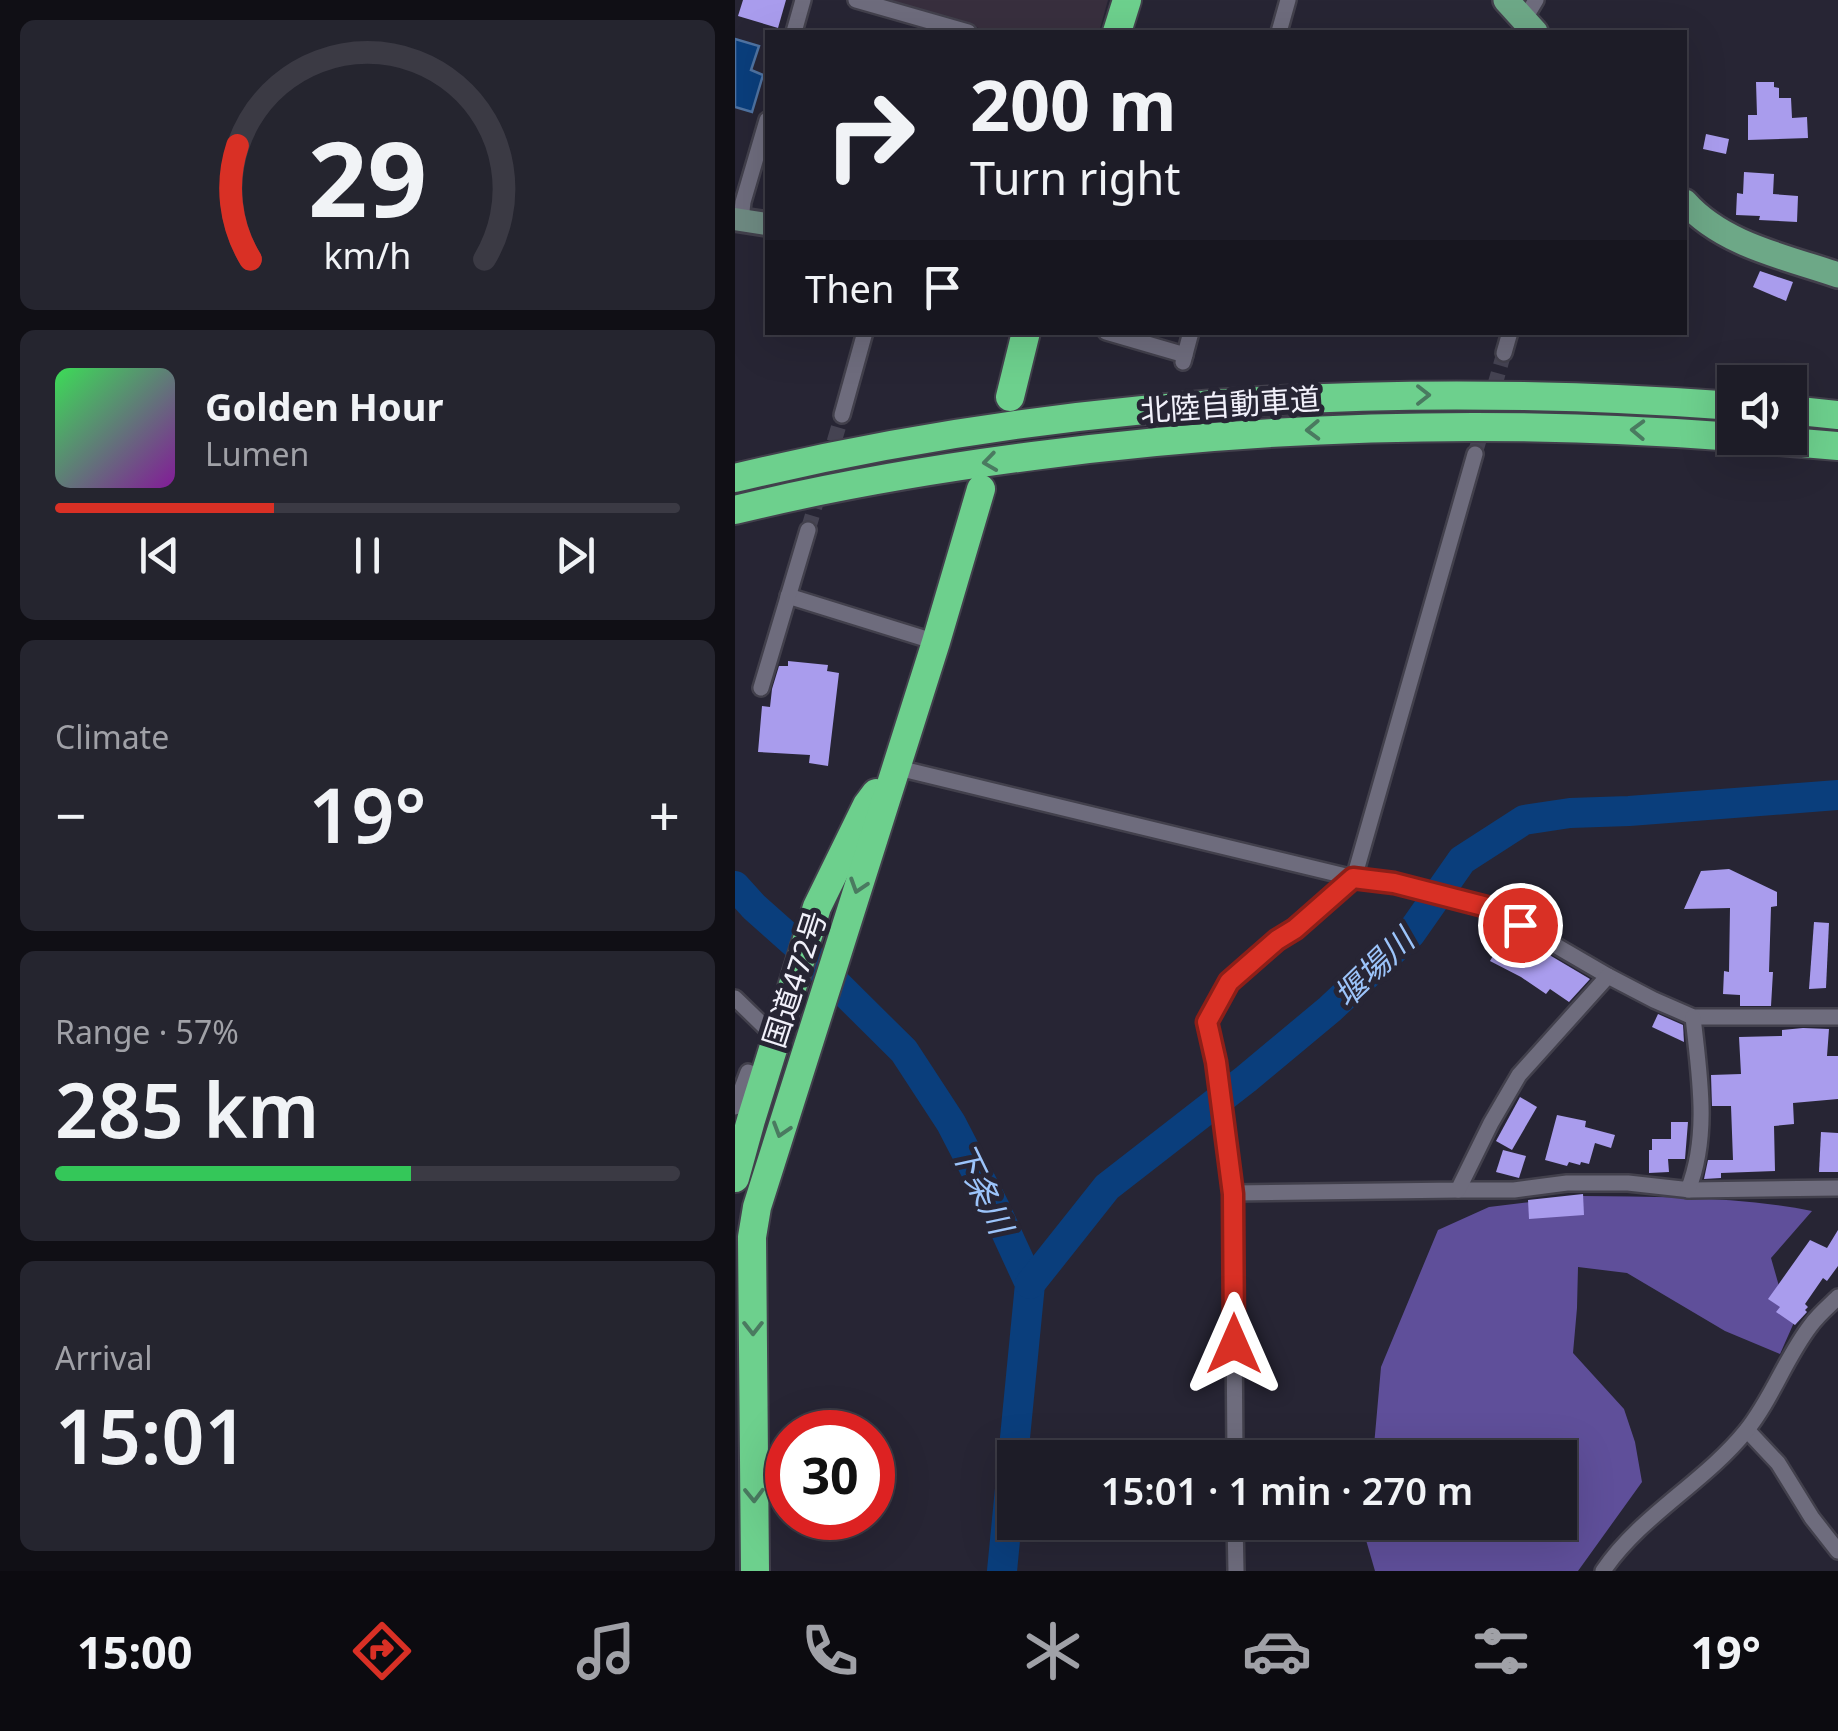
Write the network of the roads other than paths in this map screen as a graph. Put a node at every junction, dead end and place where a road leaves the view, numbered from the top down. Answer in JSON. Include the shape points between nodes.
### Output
{"nodes":[{"id":1,"x":803,"y":0,"type":"edge"},
{"id":2,"x":856,"y":0,"type":"edge"},
{"id":3,"x":1127,"y":0,"type":"edge"},
{"id":4,"x":1288,"y":0,"type":"edge"},
{"id":5,"x":1505,"y":0,"type":"edge"},
{"id":6,"x":1531,"y":18,"type":"edge"},
{"id":7,"x":795,"y":30,"type":"edge"},
{"id":8,"x":954,"y":30,"type":"edge"},
{"id":9,"x":1118,"y":30,"type":"edge"},
{"id":10,"x":1280,"y":30,"type":"edge"},
{"id":11,"x":765,"y":127,"type":"edge"},
{"id":12,"x":1687,"y":204,"type":"edge"},
{"id":13,"x":738,"y":220,"type":"edge"},
{"id":14,"x":765,"y":224,"type":"edge"},
{"id":15,"x":1838,"y":275,"type":"edge"},
{"id":16,"x":864,"y":335,"type":"edge"},
{"id":17,"x":1025,"y":335,"type":"edge"},
{"id":18,"x":1113,"y":335,"type":"edge"},
{"id":19,"x":1190,"y":335,"type":"edge"},
{"id":20,"x":1510,"y":335,"type":"edge"},
{"id":21,"x":1505,"y":353,"type":"tunnel mouth"},
{"id":22,"x":1009,"y":397,"type":"dead end"},
{"id":23,"x":1717,"y":405,"type":"edge"},
{"id":24,"x":1807,"y":412,"type":"edge"},
{"id":25,"x":842,"y":415,"type":"tunnel mouth"},
{"id":26,"x":1838,"y":415,"type":"edge"},
{"id":27,"x":1717,"y":436,"type":"edge"},
{"id":28,"x":1807,"y":443,"type":"edge"},
{"id":29,"x":1838,"y":446,"type":"edge"},
{"id":30,"x":1475,"y":454,"type":"tunnel mouth"},
{"id":31,"x":771,"y":467,"type":"junction"},
{"id":32,"x":735,"y":471,"type":"edge"},
{"id":33,"x":735,"y":478,"type":"edge"},
{"id":34,"x":981,"y":489,"type":"dead end"},
{"id":35,"x":735,"y":510,"type":"edge"},
{"id":36,"x":808,"y":530,"type":"tunnel mouth"},
{"id":37,"x":788,"y":596,"type":"junction"},
{"id":38,"x":935,"y":642,"type":"junction"},
{"id":39,"x":761,"y":688,"type":"dead end"},
{"id":40,"x":894,"y":767,"type":"junction"},
{"id":41,"x":1353,"y":878,"type":"junction"},
{"id":42,"x":1608,"y":976,"type":"junction"},
{"id":43,"x":735,"y":998,"type":"edge"},
{"id":44,"x":1693,"y":1016,"type":"junction"},
{"id":45,"x":1838,"y":1017,"type":"edge"},
{"id":46,"x":780,"y":1026,"type":"junction"},
{"id":47,"x":763,"y":1078,"type":"junction"},
{"id":48,"x":735,"y":1107,"type":"edge"},
{"id":49,"x":735,"y":1178,"type":"edge"},
{"id":50,"x":1838,"y":1188,"type":"edge"},
{"id":51,"x":1459,"y":1190,"type":"junction"},
{"id":52,"x":1688,"y":1190,"type":"junction"},
{"id":53,"x":1233,"y":1194,"type":"junction"},
{"id":54,"x":741,"y":1232,"type":"edge"},
{"id":55,"x":1838,"y":1298,"type":"edge"},
{"id":56,"x":744,"y":1420,"type":"edge"},
{"id":57,"x":1747,"y":1430,"type":"junction"},
{"id":58,"x":1235,"y":1440,"type":"edge"},
{"id":59,"x":1235,"y":1540,"type":"edge"},
{"id":60,"x":1838,"y":1551,"type":"edge"},
{"id":61,"x":755,"y":1571,"type":"edge"},
{"id":62,"x":1235,"y":1571,"type":"edge"},
{"id":63,"x":1603,"y":1571,"type":"edge"}],
"edges":[{"from":1,"to":7,"type":"street"},
{"from":2,"to":8,"type":"street"},
{"from":3,"to":9,"type":"highway"},
{"from":4,"to":10,"type":"street"},
{"from":5,"to":6,"type":"main road"},
{"from":11,"to":13,"type":"street"},
{"from":12,"to":15,"type":"main road","via":[[1739,241]]},
{"from":13,"to":14,"type":"street"},
{"from":16,"to":25,"type":"street"},
{"from":17,"to":22,"type":"highway"},
{"from":18,"to":19,"type":"street","via":[[1183,360]]},
{"from":20,"to":21,"type":"street"},
{"from":31,"to":23,"type":"highway","name":"北陸自動車道","one_way":true,"via":[[1082,418],[1298,399],[1541,396]]},
{"from":24,"to":26,"type":"highway"},
{"from":27,"to":35,"type":"highway","name":"北陸自動車道","one_way":true,"via":[[1531,426],[1188,438],[969,464]]},
{"from":28,"to":29,"type":"highway"},
{"from":30,"to":41,"type":"street"},
{"from":31,"to":32,"type":"highway"},
{"from":31,"to":33,"type":"highway","name":"北陸自動車道"},
{"from":34,"to":38,"type":"highway","name":"国道472号"},
{"from":36,"to":37,"type":"street"},
{"from":37,"to":38,"type":"street"},
{"from":37,"to":39,"type":"street"},
{"from":38,"to":40,"type":"highway","name":"国道472号"},
{"from":40,"to":41,"type":"street"},
{"from":40,"to":46,"type":"highway","name":"国道472号","via":[[867,805],[817,907]]},
{"from":40,"to":54,"type":"highway","name":"国道472号","one_way":true,"via":[[761,1193]]},
{"from":41,"to":42,"type":"street","via":[[1491,908]]},
{"from":41,"to":53,"type":"street","via":[[1229,982],[1207,1022]]},
{"from":42,"to":44,"type":"street"},
{"from":42,"to":51,"type":"street","via":[[1519,1075]]},
{"from":43,"to":46,"type":"street"},
{"from":44,"to":45,"type":"street"},
{"from":44,"to":52,"type":"street","via":[[1702,1103]]},
{"from":46,"to":47,"type":"highway","name":"国道472号"},
{"from":47,"to":48,"type":"street","via":[[748,1072]]},
{"from":47,"to":49,"type":"highway","name":"国道472号"},
{"from":50,"to":52,"type":"street"},
{"from":51,"to":52,"type":"street","via":[[1627,1183]]},
{"from":51,"to":53,"type":"street"},
{"from":53,"to":58,"type":"street"},
{"from":54,"to":56,"type":"highway","name":"国道472号","one_way":true},
{"from":55,"to":57,"type":"street","via":[[1811,1324]]},
{"from":56,"to":61,"type":"highway","name":"国道472号","one_way":true},
{"from":57,"to":60,"type":"street"},
{"from":57,"to":63,"type":"street","via":[[1615,1552]]},
{"from":59,"to":62,"type":"street"}]}
